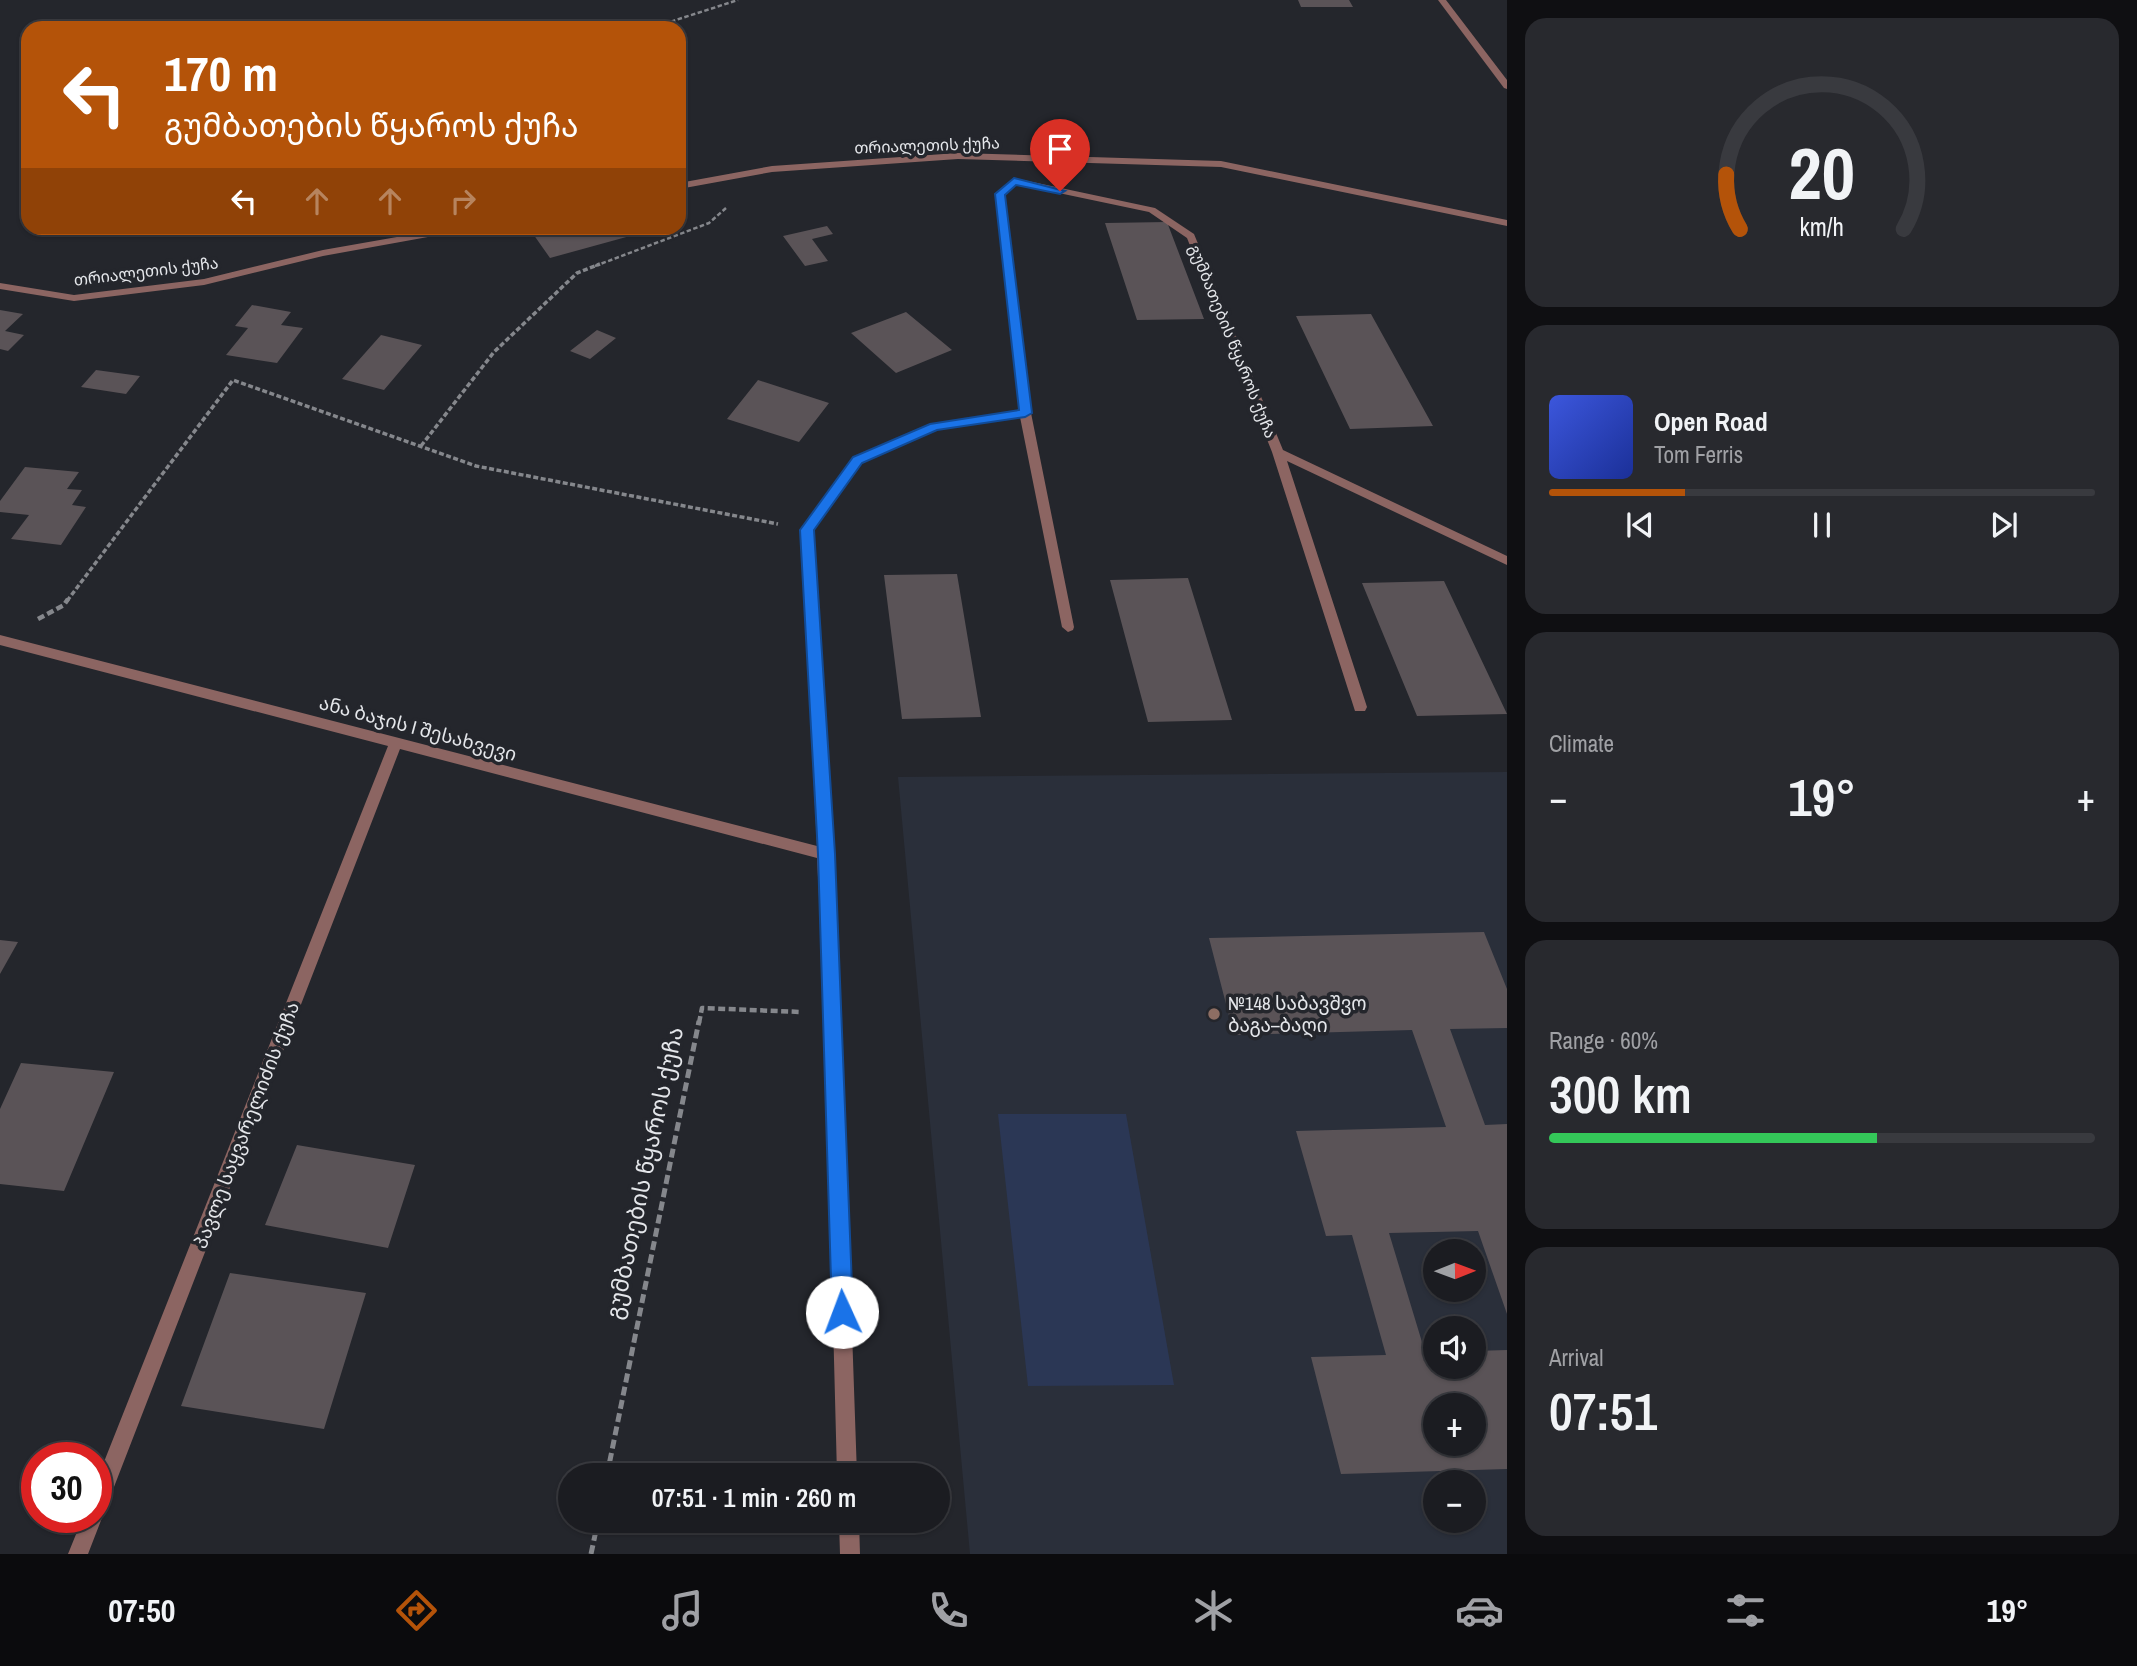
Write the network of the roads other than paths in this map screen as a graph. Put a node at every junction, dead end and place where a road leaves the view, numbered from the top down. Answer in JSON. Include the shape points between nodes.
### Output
{"nodes":[{"id":1,"x":1442,"y":0,"type":"edge"},
{"id":2,"x":1507,"y":86,"type":"edge"},
{"id":3,"x":1003,"y":157,"type":"junction"},
{"id":4,"x":1014,"y":181,"type":"junction"},
{"id":5,"x":686,"y":185,"type":"edge"},
{"id":6,"x":1507,"y":223,"type":"edge"},
{"id":7,"x":422,"y":235,"type":"edge"},
{"id":8,"x":0,"y":286,"type":"edge"},
{"id":9,"x":1025,"y":413,"type":"junction"},
{"id":10,"x":1278,"y":452,"type":"junction"},
{"id":11,"x":1507,"y":561,"type":"edge"},
{"id":12,"x":1068,"y":627,"type":"dead end"},
{"id":13,"x":0,"y":640,"type":"edge"},
{"id":14,"x":1360,"y":707,"type":"dead end"},
{"id":15,"x":396,"y":742,"type":"junction"},
{"id":16,"x":827,"y":854,"type":"junction"},
{"id":17,"x":847,"y":1463,"type":"edge"},
{"id":18,"x":112,"y":1467,"type":"edge"},
{"id":19,"x":87,"y":1533,"type":"edge"},
{"id":20,"x":849,"y":1533,"type":"edge"},
{"id":21,"x":78,"y":1554,"type":"edge"},
{"id":22,"x":850,"y":1554,"type":"edge"}],
"edges":[{"from":1,"to":2,"type":"street"},
{"from":3,"to":4,"type":"street"},
{"from":3,"to":5,"type":"street","name":"თრიალეთის ქუჩა","via":[[772,169]]},
{"from":3,"to":6,"type":"street","name":"თრიალეთის ქუჩა","via":[[1221,164]]},
{"from":4,"to":9,"type":"street","via":[[1000,194]]},
{"from":4,"to":10,"type":"street","name":"გუმბათების წყაროს ქუჩა","via":[[1152,210],[1191,236]]},
{"from":7,"to":8,"type":"street","name":"თრიალეთის ქუჩა","via":[[204,282],[74,298]]},
{"from":9,"to":12,"type":"street"},
{"from":9,"to":16,"type":"street","via":[[935,427],[857,460],[807,530]]},
{"from":10,"to":11,"type":"street","name":"გუმბათების წყაროს ქუჩა"},
{"from":10,"to":14,"type":"street","name":"გუმბათების წყაროს ქუჩა"},
{"from":13,"to":15,"type":"street","name":"ანა ბაჯის I შესახვევი"},
{"from":15,"to":16,"type":"street","name":"ანა ბაჯის I შესახვევი"},
{"from":15,"to":18,"type":"street","name":"პავლე საყვარელიძის ქუჩა"},
{"from":16,"to":17,"type":"street"},
{"from":19,"to":21,"type":"street"},
{"from":20,"to":22,"type":"street"}]}
